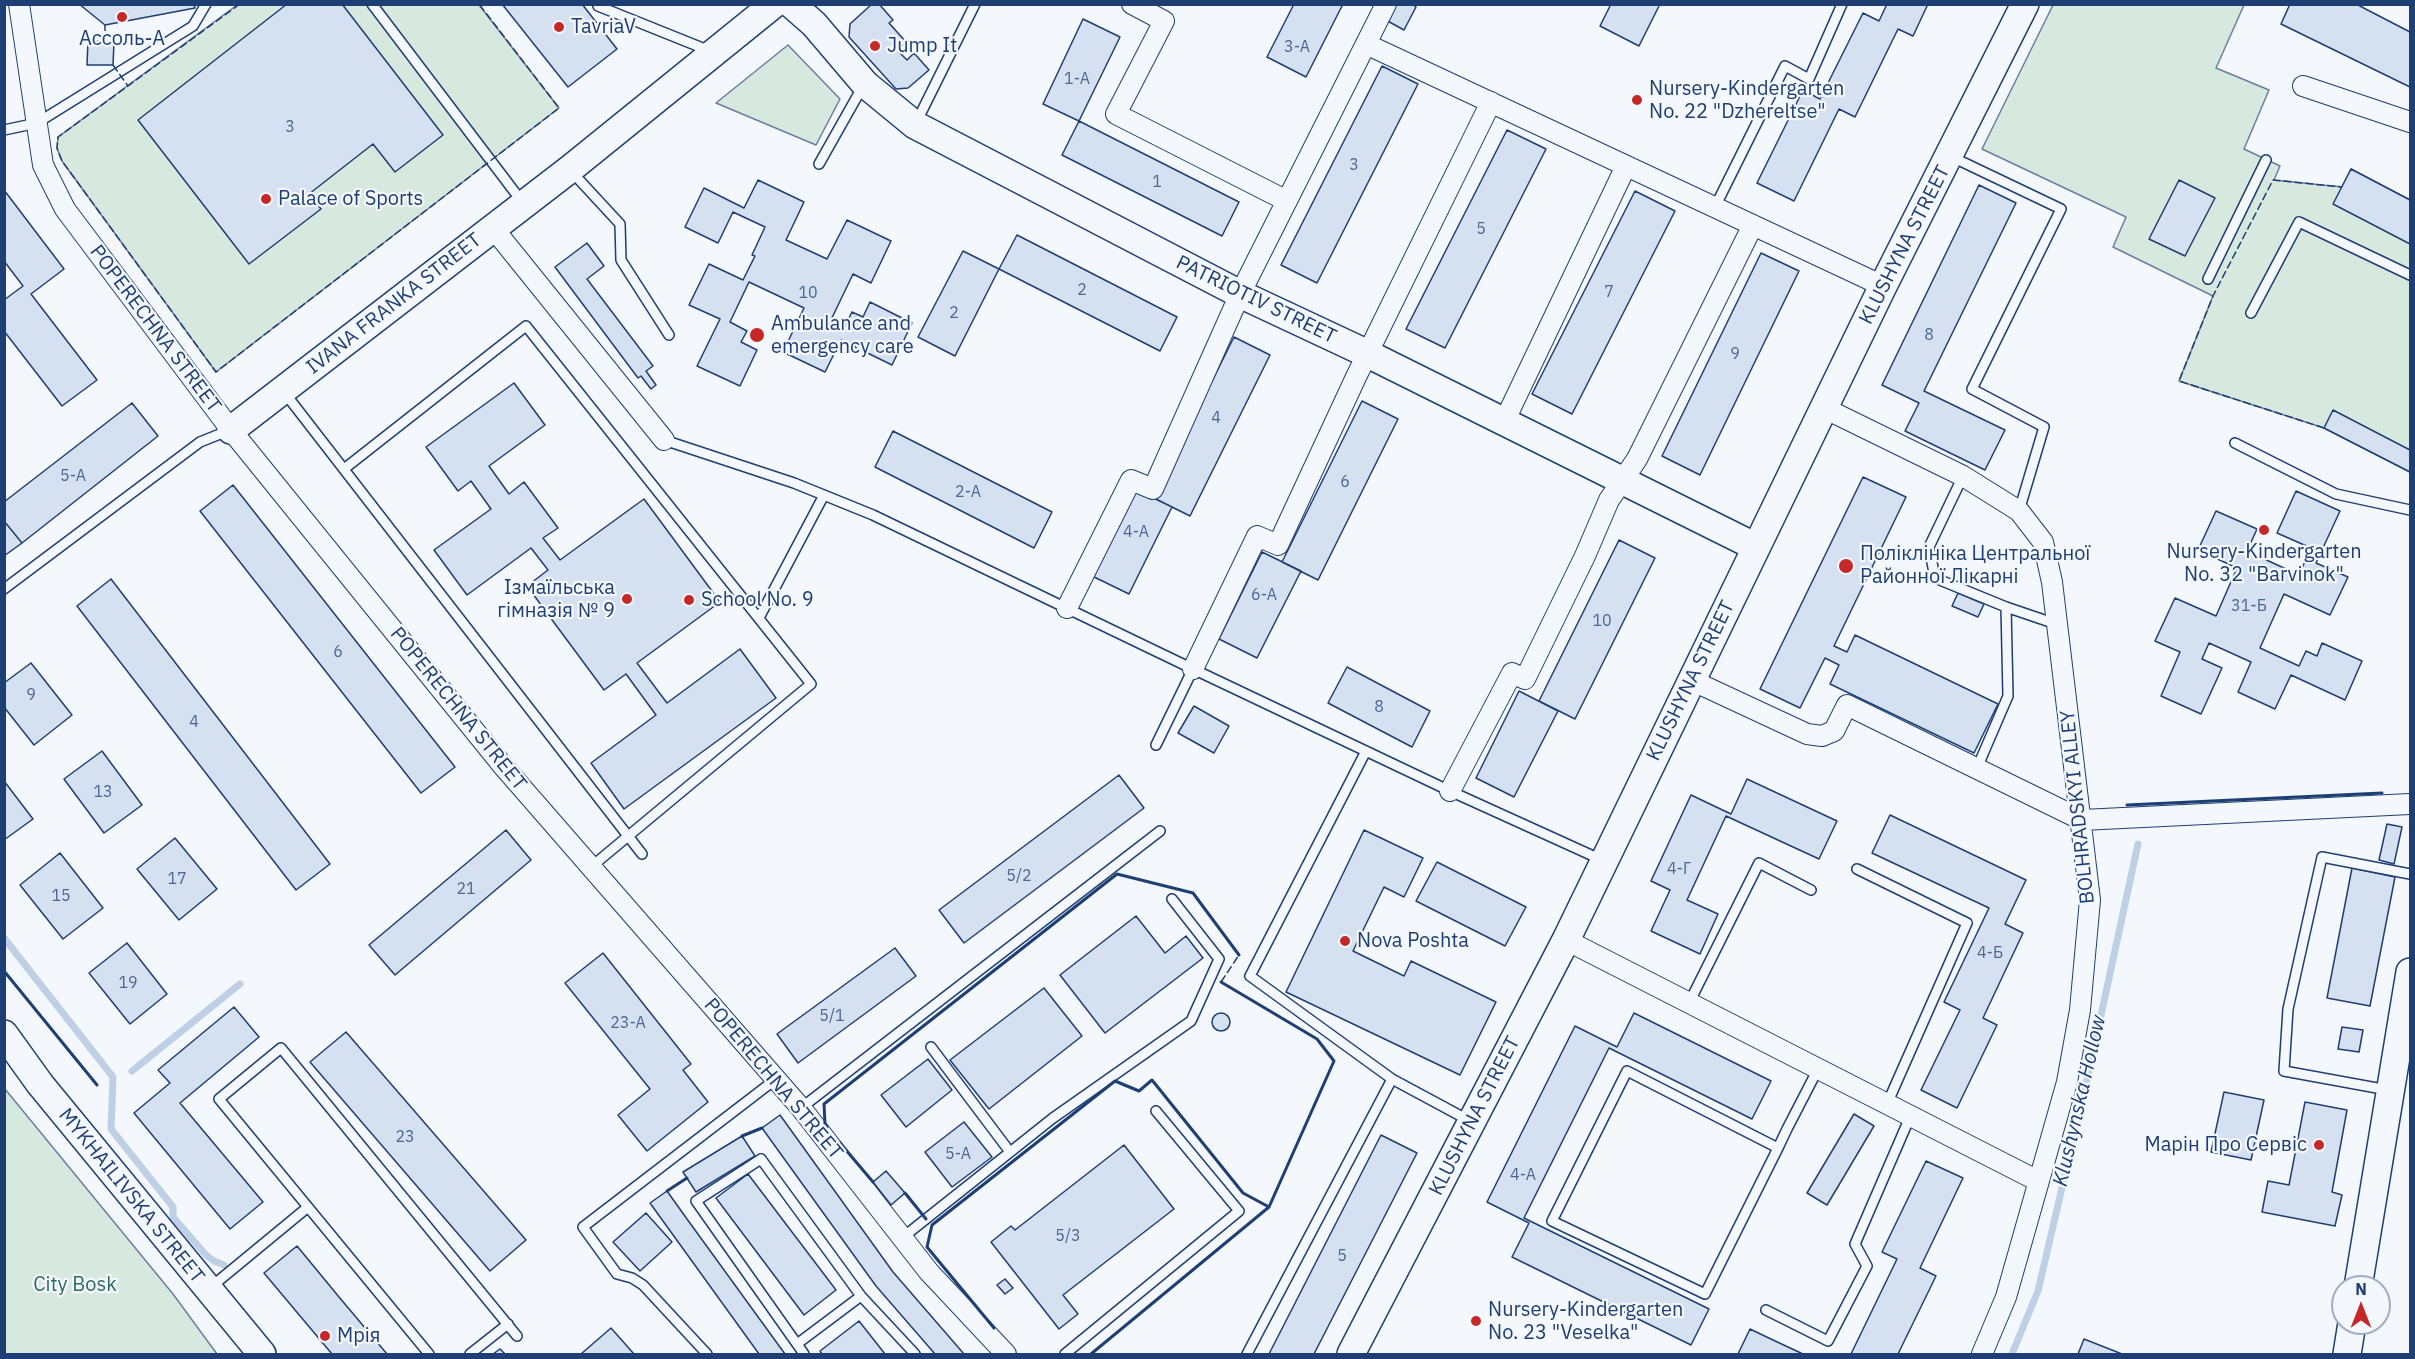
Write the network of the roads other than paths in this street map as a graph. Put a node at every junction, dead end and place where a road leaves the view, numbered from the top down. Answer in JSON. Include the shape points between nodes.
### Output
{"nodes":[{"id":1,"x":18,"y":4,"type":"edge"},
{"id":2,"x":206,"y":4,"type":"edge"},
{"id":3,"x":372,"y":4,"type":"edge"},
{"id":4,"x":774,"y":4,"type":"edge"},
{"id":5,"x":791,"y":4,"type":"edge"},
{"id":6,"x":975,"y":4,"type":"edge"},
{"id":7,"x":1386,"y":4,"type":"edge"},
{"id":8,"x":1842,"y":4,"type":"edge"},
{"id":9,"x":2025,"y":4,"type":"edge"},
{"id":10,"x":1133,"y":5,"type":"edge"},
{"id":11,"x":598,"y":6,"type":"dead end"},
{"id":12,"x":1366,"y":44,"type":"junction"},
{"id":13,"x":713,"y":52,"type":"junction"},
{"id":14,"x":865,"y":84,"type":"junction"},
{"id":15,"x":2303,"y":86,"type":"dead end"},
{"id":16,"x":1491,"y":102,"type":"junction"},
{"id":17,"x":2410,"y":122,"type":"edge"},
{"id":18,"x":37,"y":123,"type":"junction"},
{"id":19,"x":915,"y":125,"type":"junction"},
{"id":20,"x":4,"y":130,"type":"edge"},
{"id":21,"x":1950,"y":156,"type":"junction"},
{"id":22,"x":2266,"y":160,"type":"dead end"},
{"id":23,"x":819,"y":164,"type":"dead end"},
{"id":24,"x":1626,"y":166,"type":"junction"},
{"id":25,"x":570,"y":169,"type":"junction"},
{"id":26,"x":1287,"y":201,"type":"junction"},
{"id":27,"x":524,"y":204,"type":"junction"},
{"id":28,"x":1715,"y":207,"type":"junction"},
{"id":29,"x":1753,"y":225,"type":"junction"},
{"id":30,"x":493,"y":228,"type":"junction"},
{"id":31,"x":2410,"y":275,"type":"edge"},
{"id":32,"x":2208,"y":279,"type":"dead end"},
{"id":33,"x":1883,"y":286,"type":"junction"},
{"id":34,"x":1240,"y":294,"type":"junction"},
{"id":35,"x":2251,"y":313,"type":"dead end"},
{"id":36,"x":669,"y":335,"type":"dead end"},
{"id":37,"x":1368,"y":354,"type":"junction"},
{"id":38,"x":283,"y":390,"type":"junction"},
{"id":39,"x":1824,"y":408,"type":"junction"},
{"id":40,"x":1504,"y":422,"type":"junction"},
{"id":41,"x":231,"y":430,"type":"junction"},
{"id":42,"x":664,"y":440,"type":"joint"},
{"id":43,"x":2235,"y":443,"type":"dead end"},
{"id":44,"x":344,"y":469,"type":"junction"},
{"id":45,"x":1963,"y":476,"type":"junction"},
{"id":46,"x":1623,"y":480,"type":"junction"},
{"id":47,"x":825,"y":495,"type":"junction"},
{"id":48,"x":2410,"y":510,"type":"edge"},
{"id":49,"x":2019,"y":511,"type":"junction"},
{"id":50,"x":1756,"y":547,"type":"junction"},
{"id":51,"x":4,"y":589,"type":"edge"},
{"id":52,"x":2006,"y":607,"type":"junction"},
{"id":53,"x":1067,"y":608,"type":"junction"},
{"id":54,"x":759,"y":618,"type":"junction"},
{"id":55,"x":2056,"y":624,"type":"junction"},
{"id":56,"x":1193,"y":669,"type":"junction"},
{"id":57,"x":1691,"y":680,"type":"junction"},
{"id":58,"x":1156,"y":744,"type":"dead end"},
{"id":59,"x":1366,"y":751,"type":"junction"},
{"id":60,"x":1977,"y":768,"type":"junction"},
{"id":61,"x":1450,"y":791,"type":"junction"},
{"id":62,"x":2410,"y":804,"type":"edge"},
{"id":63,"x":2082,"y":820,"type":"junction"},
{"id":64,"x":1160,"y":831,"type":"dead end"},
{"id":65,"x":628,"y":836,"type":"junction"},
{"id":66,"x":642,"y":854,"type":"dead end"},
{"id":67,"x":1604,"y":861,"type":"junction"},
{"id":68,"x":591,"y":867,"type":"junction"},
{"id":69,"x":1857,"y":869,"type":"dead end"},
{"id":70,"x":2410,"y":874,"type":"edge"},
{"id":71,"x":1811,"y":890,"type":"dead end"},
{"id":72,"x":1172,"y":899,"type":"dead end"},
{"id":73,"x":1566,"y":940,"type":"junction"},
{"id":74,"x":2410,"y":972,"type":"edge"},
{"id":75,"x":1689,"y":1003,"type":"junction"},
{"id":76,"x":4,"y":1035,"type":"edge"},
{"id":77,"x":930,"y":1047,"type":"dead end"},
{"id":78,"x":1818,"y":1069,"type":"junction"},
{"id":79,"x":776,"y":1079,"type":"junction"},
{"id":80,"x":1392,"y":1079,"type":"junction"},
{"id":81,"x":2391,"y":1091,"type":"junction"},
{"id":82,"x":1887,"y":1104,"type":"junction"},
{"id":83,"x":801,"y":1108,"type":"junction"},
{"id":84,"x":1156,"y":1111,"type":"dead end"},
{"id":85,"x":1910,"y":1117,"type":"junction"},
{"id":86,"x":1472,"y":1122,"type":"junction"},
{"id":87,"x":1778,"y":1148,"type":"junction"},
{"id":88,"x":1010,"y":1152,"type":"junction"},
{"id":89,"x":2038,"y":1181,"type":"junction"},
{"id":90,"x":308,"y":1207,"type":"junction"},
{"id":91,"x":902,"y":1238,"type":"junction"},
{"id":92,"x":2360,"y":1275,"type":"edge"},
{"id":93,"x":207,"y":1290,"type":"junction"},
{"id":94,"x":861,"y":1296,"type":"junction"},
{"id":95,"x":1766,"y":1310,"type":"dead end"},
{"id":96,"x":508,"y":1324,"type":"junction"},
{"id":97,"x":2350,"y":1335,"type":"edge"},
{"id":98,"x":517,"y":1336,"type":"dead end"},
{"id":99,"x":797,"y":1344,"type":"junction"},
{"id":100,"x":262,"y":1354,"type":"edge"},
{"id":101,"x":429,"y":1354,"type":"edge"},
{"id":102,"x":470,"y":1354,"type":"edge"},
{"id":103,"x":707,"y":1354,"type":"edge"},
{"id":104,"x":804,"y":1354,"type":"edge"},
{"id":105,"x":915,"y":1354,"type":"edge"},
{"id":106,"x":1006,"y":1354,"type":"edge"},
{"id":107,"x":1065,"y":1354,"type":"edge"},
{"id":108,"x":1247,"y":1354,"type":"edge"},
{"id":109,"x":1352,"y":1354,"type":"edge"},
{"id":110,"x":1982,"y":1354,"type":"edge"},
{"id":111,"x":2348,"y":1354,"type":"edge"}],
"edges":[{"from":1,"to":18,"type":"street","name":"POPERECHNA STREET"},
{"from":2,"to":18,"type":"lane","via":[[193,26]]},
{"from":3,"to":27,"type":"lane"},
{"from":4,"to":13,"type":"street","name":"IVANA FRANKA STREET"},
{"from":5,"to":14,"type":"street","name":"PATRIOTIV STREET","via":[[814,24]]},
{"from":6,"to":19,"type":"lane"},
{"from":7,"to":12,"type":"street"},
{"from":8,"to":28,"type":"lane","via":[[1809,79],[1785,66]]},
{"from":9,"to":21,"type":"street","name":"KLUSHYNA STREET"},
{"from":10,"to":26,"type":"street","via":[[1164,21],[1116,114]]},
{"from":11,"to":13,"type":"lane"},
{"from":12,"to":16,"type":"street"},
{"from":12,"to":26,"type":"street"},
{"from":13,"to":25,"type":"street","name":"IVANA FRANKA STREET"},
{"from":14,"to":19,"type":"street","name":"PATRIOTIV STREET"},
{"from":14,"to":23,"type":"lane"},
{"from":15,"to":17,"type":"street"},
{"from":16,"to":24,"type":"street"},
{"from":16,"to":37,"type":"street"},
{"from":18,"to":20,"type":"lane"},
{"from":18,"to":41,"type":"street","name":"POPERECHNA STREET","via":[[43,165],[65,209]]},
{"from":19,"to":34,"type":"street","name":"PATRIOTIV STREET"},
{"from":21,"to":33,"type":"street","name":"KLUSHYNA STREET"},
{"from":21,"to":49,"type":"lane","via":[[2061,209],[1972,389],[2044,427]]},
{"from":22,"to":32,"type":"lane"},
{"from":24,"to":28,"type":"street"},
{"from":24,"to":40,"type":"street"},
{"from":25,"to":27,"type":"street","name":"IVANA FRANKA STREET"},
{"from":25,"to":36,"type":"lane","via":[[620,224],[621,260]]},
{"from":26,"to":34,"type":"street"},
{"from":27,"to":30,"type":"street","name":"IVANA FRANKA STREET"},
{"from":28,"to":29,"type":"street"},
{"from":29,"to":33,"type":"street"},
{"from":29,"to":46,"type":"street"},
{"from":30,"to":38,"type":"street","name":"IVANA FRANKA STREET"},
{"from":30,"to":42,"type":"street"},
{"from":31,"to":35,"type":"lane","via":[[2299,222]]},
{"from":33,"to":39,"type":"street","name":"KLUSHYNA STREET"},
{"from":34,"to":37,"type":"street","name":"PATRIOTIV STREET"},
{"from":34,"to":53,"type":"street","via":[[1153,489],[1131,480]]},
{"from":37,"to":40,"type":"street","name":"PATRIOTIV STREET"},
{"from":37,"to":56,"type":"street","via":[[1278,545],[1257,537]]},
{"from":38,"to":41,"type":"street","name":"IVANA FRANKA STREET"},
{"from":38,"to":44,"type":"lane"},
{"from":39,"to":45,"type":"street","name":"BOLHRADSKYI ALLEY"},
{"from":39,"to":50,"type":"street","name":"KLUSHYNA STREET"},
{"from":40,"to":46,"type":"street","name":"PATRIOTIV STREET"},
{"from":41,"to":51,"type":"lane","name":"IVANA FRANKA STREET","via":[[200,442]]},
{"from":41,"to":68,"type":"street","name":"POPERECHNA STREET","via":[[503,766]]},
{"from":42,"to":47,"type":"lane"},
{"from":43,"to":48,"type":"lane","via":[[2336,494]]},
{"from":44,"to":54,"type":"lane","via":[[526,326]]},
{"from":44,"to":65,"type":"lane"},
{"from":45,"to":49,"type":"street","name":"BOLHRADSKYI ALLEY"},
{"from":45,"to":52,"type":"lane","via":[[1929,546],[1935,578]]},
{"from":46,"to":50,"type":"street","name":"PATRIOTIV STREET"},
{"from":46,"to":61,"type":"street","via":[[1609,500],[1525,679],[1512,673]]},
{"from":47,"to":53,"type":"lane"},
{"from":47,"to":54,"type":"lane"},
{"from":49,"to":55,"type":"street","name":"BOLHRADSKYI ALLEY","via":[[2043,542]]},
{"from":50,"to":57,"type":"street","name":"KLUSHYNA STREET"},
{"from":52,"to":55,"type":"lane"},
{"from":52,"to":60,"type":"lane","via":[[2008,696]]},
{"from":53,"to":56,"type":"lane"},
{"from":54,"to":65,"type":"lane","via":[[811,684]]},
{"from":55,"to":63,"type":"street","name":"BOLHRADSKYI ALLEY"},
{"from":56,"to":58,"type":"lane"},
{"from":56,"to":59,"type":"lane"},
{"from":57,"to":60,"type":"street","via":[[1807,734],[1822,736],[1834,731],[1847,705]]},
{"from":57,"to":67,"type":"street","name":"KLUSHYNA STREET"},
{"from":59,"to":61,"type":"lane"},
{"from":59,"to":80,"type":"lane","via":[[1250,976]]},
{"from":60,"to":63,"type":"street"},
{"from":61,"to":67,"type":"lane"},
{"from":62,"to":63,"type":"street"},
{"from":63,"to":89,"type":"street","name":"BOLHRADSKYI ALLEY","via":[[2090,900],[2080,1010],[2067,1082]]},
{"from":64,"to":83,"type":"lane"},
{"from":65,"to":66,"type":"lane"},
{"from":65,"to":68,"type":"lane"},
{"from":67,"to":73,"type":"street","name":"KLUSHYNA STREET"},
{"from":68,"to":79,"type":"street","name":"POPERECHNA STREET"},
{"from":69,"to":82,"type":"lane","via":[[1967,923]]},
{"from":70,"to":81,"type":"lane","via":[[2322,857],[2288,1009],[2284,1071]]},
{"from":71,"to":75,"type":"lane","via":[[1759,863]]},
{"from":72,"to":88,"type":"lane","via":[[1219,959],[1191,1021]]},
{"from":73,"to":75,"type":"street"},
{"from":73,"to":86,"type":"street","name":"KLUSHYNA STREET"},
{"from":74,"to":81,"type":"street"},
{"from":75,"to":78,"type":"street"},
{"from":76,"to":93,"type":"street","name":"MYKHAILIVSKA STREET"},
{"from":77,"to":88,"type":"lane"},
{"from":78,"to":82,"type":"street"},
{"from":78,"to":87,"type":"lane"},
{"from":79,"to":83,"type":"street","name":"POPERECHNA STREET"},
{"from":79,"to":103,"type":"lane","via":[[583,1227],[617,1274],[644,1285]]},
{"from":80,"to":86,"type":"lane"},
{"from":80,"to":108,"type":"lane"},
{"from":81,"to":92,"type":"street"},
{"from":82,"to":85,"type":"street"},
{"from":83,"to":91,"type":"street","name":"POPERECHNA STREET"},
{"from":84,"to":107,"type":"lane","via":[[1239,1211]]},
{"from":85,"to":89,"type":"street"},
{"from":85,"to":95,"type":"lane","via":[[1855,1244],[1867,1266],[1827,1341]]},
{"from":86,"to":109,"type":"street","name":"KLUSHYNA STREET"},
{"from":87,"to":87,"type":"lane","via":[[1705,1294],[1552,1221],[1627,1071]]},
{"from":88,"to":91,"type":"lane"},
{"from":89,"to":110,"type":"street","name":"BOLHRADSKYI ALLEY","via":[[2006,1297]]},
{"from":90,"to":93,"type":"lane"},
{"from":90,"to":96,"type":"lane","via":[[219,1099],[281,1048]]},
{"from":90,"to":101,"type":"lane"},
{"from":91,"to":106,"type":"street","name":"POPERECHNA STREET"},
{"from":93,"to":100,"type":"street","name":"MYKHAILIVSKA STREET"},
{"from":94,"to":99,"type":"lane"},
{"from":94,"to":99,"type":"lane","via":[[761,1159],[696,1201]]},
{"from":94,"to":105,"type":"lane"},
{"from":96,"to":98,"type":"lane"},
{"from":96,"to":102,"type":"lane"},
{"from":97,"to":111,"type":"street"},
{"from":99,"to":104,"type":"lane"}]}
